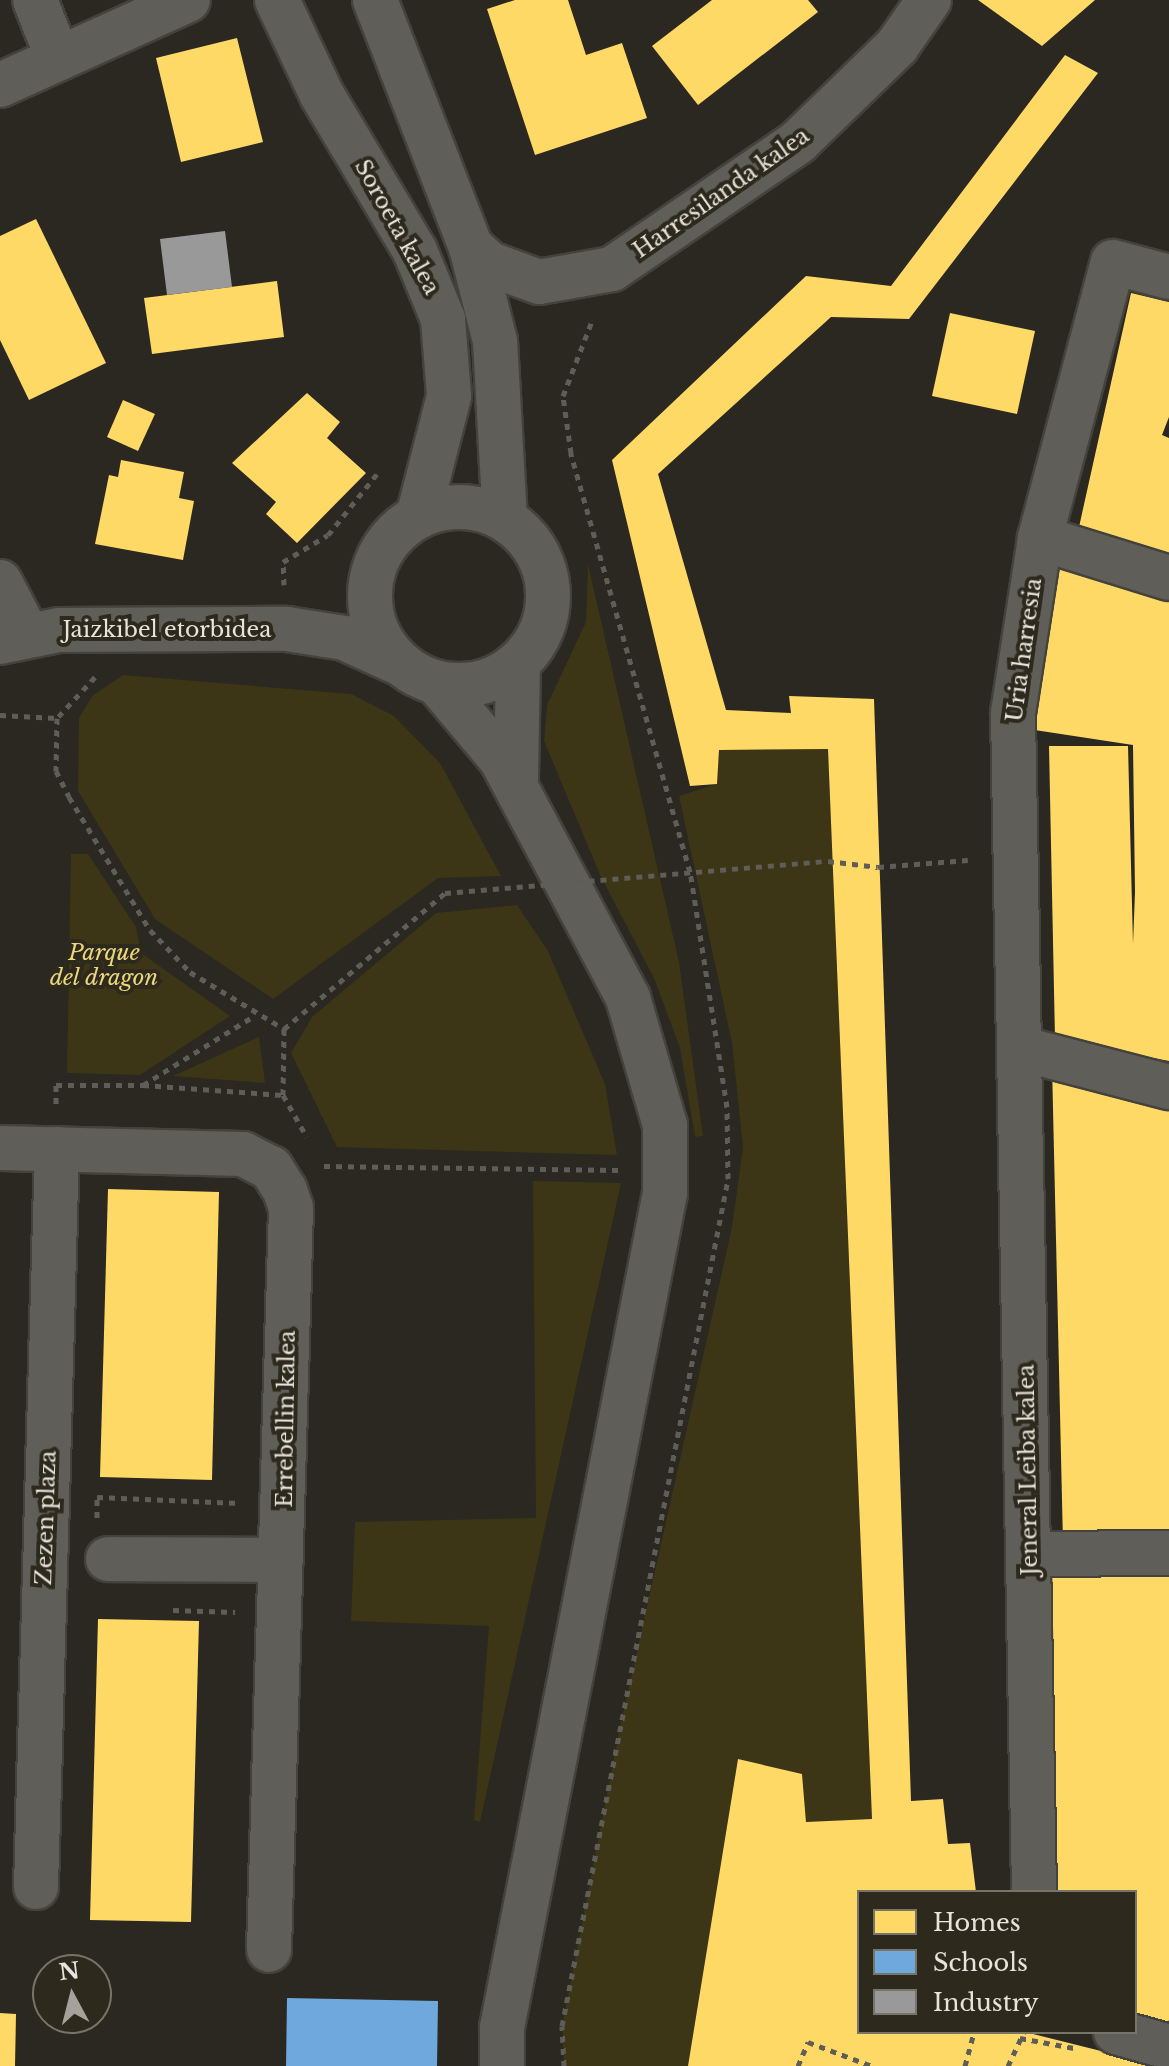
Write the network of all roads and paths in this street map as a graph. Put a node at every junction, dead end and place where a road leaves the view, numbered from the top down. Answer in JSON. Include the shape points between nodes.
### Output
{"nodes":[{"id":1,"x":35,"y":0,"type":"edge"},
{"id":2,"x":188,"y":0,"type":"edge"},
{"id":3,"x":277,"y":0,"type":"edge"},
{"id":4,"x":375,"y":0,"type":"edge"},
{"id":5,"x":929,"y":0,"type":"edge"},
{"id":6,"x":58,"y":59,"type":"junction"},
{"id":7,"x":0,"y":85,"type":"edge"},
{"id":8,"x":471,"y":247,"type":"junction"},
{"id":9,"x":1169,"y":277,"type":"edge"},
{"id":10,"x":390,"y":457,"type":"dead end"},
{"id":11,"x":418,"y":517,"type":"junction"},
{"id":12,"x":505,"y":520,"type":"junction"},
{"id":13,"x":1040,"y":538,"type":"junction"},
{"id":14,"x":373,"y":570,"type":"junction"},
{"id":15,"x":1169,"y":578,"type":"edge"},
{"id":16,"x":0,"y":582,"type":"edge"},
{"id":17,"x":287,"y":629,"type":"junction"},
{"id":18,"x":14,"y":638,"type":"edge"},
{"id":19,"x":397,"y":662,"type":"junction"},
{"id":20,"x":518,"y":663,"type":"junction"},
{"id":21,"x":107,"y":670,"type":"dead end"},
{"id":22,"x":438,"y":684,"type":"junction"},
{"id":23,"x":0,"y":715,"type":"edge"},
{"id":24,"x":57,"y":718,"type":"junction"},
{"id":25,"x":517,"y":789,"type":"junction"},
{"id":26,"x":1017,"y":856,"type":"junction"},
{"id":27,"x":518,"y":880,"type":"dead end"},
{"id":28,"x":526,"y":894,"type":"dead end"},
{"id":29,"x":254,"y":1016,"type":"junction"},
{"id":30,"x":284,"y":1029,"type":"junction"},
{"id":31,"x":1023,"y":1049,"type":"junction"},
{"id":32,"x":143,"y":1085,"type":"junction"},
{"id":33,"x":1169,"y":1087,"type":"edge"},
{"id":34,"x":283,"y":1095,"type":"junction"},
{"id":35,"x":311,"y":1142,"type":"dead end"},
{"id":36,"x":0,"y":1148,"type":"edge"},
{"id":37,"x":57,"y":1149,"type":"junction"},
{"id":38,"x":317,"y":1154,"type":"dead end"},
{"id":39,"x":623,"y":1157,"type":"dead end"},
{"id":40,"x":283,"y":1506,"type":"junction"},
{"id":41,"x":102,"y":1546,"type":"joint"},
{"id":42,"x":1169,"y":1553,"type":"edge"},
{"id":43,"x":1029,"y":1554,"type":"junction"},
{"id":44,"x":281,"y":1560,"type":"junction"},
{"id":45,"x":169,"y":1609,"type":"dead end"},
{"id":46,"x":280,"y":1614,"type":"junction"},
{"id":47,"x":36,"y":1887,"type":"dead end"},
{"id":48,"x":1034,"y":1890,"type":"edge"},
{"id":49,"x":269,"y":1950,"type":"dead end"},
{"id":50,"x":973,"y":2034,"type":"edge"},
{"id":51,"x":1023,"y":2034,"type":"edge"},
{"id":52,"x":1020,"y":2038,"type":"junction"},
{"id":53,"x":1098,"y":2041,"type":"edge"},
{"id":54,"x":1169,"y":2047,"type":"edge"},
{"id":55,"x":502,"y":2066,"type":"edge"},
{"id":56,"x":798,"y":2066,"type":"edge"},
{"id":57,"x":872,"y":2066,"type":"edge"},
{"id":58,"x":965,"y":2066,"type":"edge"},
{"id":59,"x":1008,"y":2066,"type":"edge"}],
"edges":[{"from":1,"to":6,"type":"street"},
{"from":2,"to":6,"type":"street"},
{"from":3,"to":11,"type":"street","name":"Soroeta kalea","via":[[322,95],[421,262],[443,319],[449,396]]},
{"from":4,"to":8,"type":"street"},
{"from":5,"to":8,"type":"street","name":"Harresilanda kalea","via":[[897,46],[798,142],[612,269],[539,282],[490,264]]},
{"from":6,"to":7,"type":"street"},
{"from":8,"to":12,"type":"street","via":[[495,341]]},
{"from":9,"to":13,"type":"street","name":"Uria harresia","via":[[1113,262]]},
{"from":10,"to":17,"type":"path","via":[[328,535],[283,562]]},
{"from":11,"to":12,"type":"street","via":[[462,507]]},
{"from":11,"to":14,"type":"street","via":[[391,539]]},
{"from":12,"to":20,"type":"street","via":[[530,542],[548,589],[539,637]]},
{"from":13,"to":15,"type":"street"},
{"from":13,"to":26,"type":"street","name":"Uria harresia","via":[[1013,713]]},
{"from":14,"to":17,"type":"street","name":"Jaizkibel etorbidea"},
{"from":14,"to":19,"type":"street","via":[[373,622]]},
{"from":16,"to":18,"type":"street"},
{"from":17,"to":18,"type":"street","name":"Jaizkibel etorbidea"},
{"from":17,"to":19,"type":"street","name":"Jaizkibel etorbidea","via":[[344,638]]},
{"from":19,"to":22,"type":"street"},
{"from":20,"to":22,"type":"street","via":[[481,683]]},
{"from":20,"to":25,"type":"street","via":[[512,725]]},
{"from":21,"to":24,"type":"path"},
{"from":22,"to":25,"type":"street","via":[[482,731]]},
{"from":23,"to":24,"type":"path"},
{"from":24,"to":29,"type":"path","via":[[56,771],[150,930],[190,972]]},
{"from":25,"to":55,"type":"street","via":[[645,1042],[665,1125],[665,1179],[502,2028]]},
{"from":26,"to":30,"type":"path","bridge":true,"via":[[878,867],[828,861],[445,893]]},
{"from":26,"to":31,"type":"street","name":"Uria harresia"},
{"from":27,"to":28,"type":"path"},
{"from":29,"to":30,"type":"path"},
{"from":29,"to":32,"type":"path"},
{"from":30,"to":34,"type":"path"},
{"from":31,"to":33,"type":"street"},
{"from":31,"to":43,"type":"street","name":"Jeneral Leiba kalea"},
{"from":32,"to":34,"type":"path"},
{"from":32,"to":37,"type":"path","via":[[56,1085]]},
{"from":34,"to":35,"type":"path"},
{"from":36,"to":37,"type":"street","name":"Errebellin kalea"},
{"from":37,"to":40,"type":"street","name":"Errebellin kalea","via":[[243,1154],[271,1168],[291,1208]]},
{"from":37,"to":47,"type":"street","name":"Zezen plaza"},
{"from":38,"to":39,"type":"path","via":[[324,1166],[622,1170]]},
{"from":40,"to":41,"type":"path","via":[[97,1497]]},
{"from":40,"to":44,"type":"street","name":"Errebellin kalea"},
{"from":41,"to":44,"type":"street"},
{"from":42,"to":43,"type":"street"},
{"from":43,"to":48,"type":"street","name":"Jeneral Leiba kalea"},
{"from":44,"to":46,"type":"street","name":"Errebellin kalea"},
{"from":45,"to":46,"type":"path"},
{"from":46,"to":49,"type":"street","name":"Errebellin kalea"},
{"from":50,"to":58,"type":"path"},
{"from":51,"to":52,"type":"path"},
{"from":52,"to":53,"type":"path"},
{"from":52,"to":59,"type":"path"},
{"from":53,"to":54,"type":"street"},
{"from":56,"to":57,"type":"path","via":[[808,2042]]}]}
